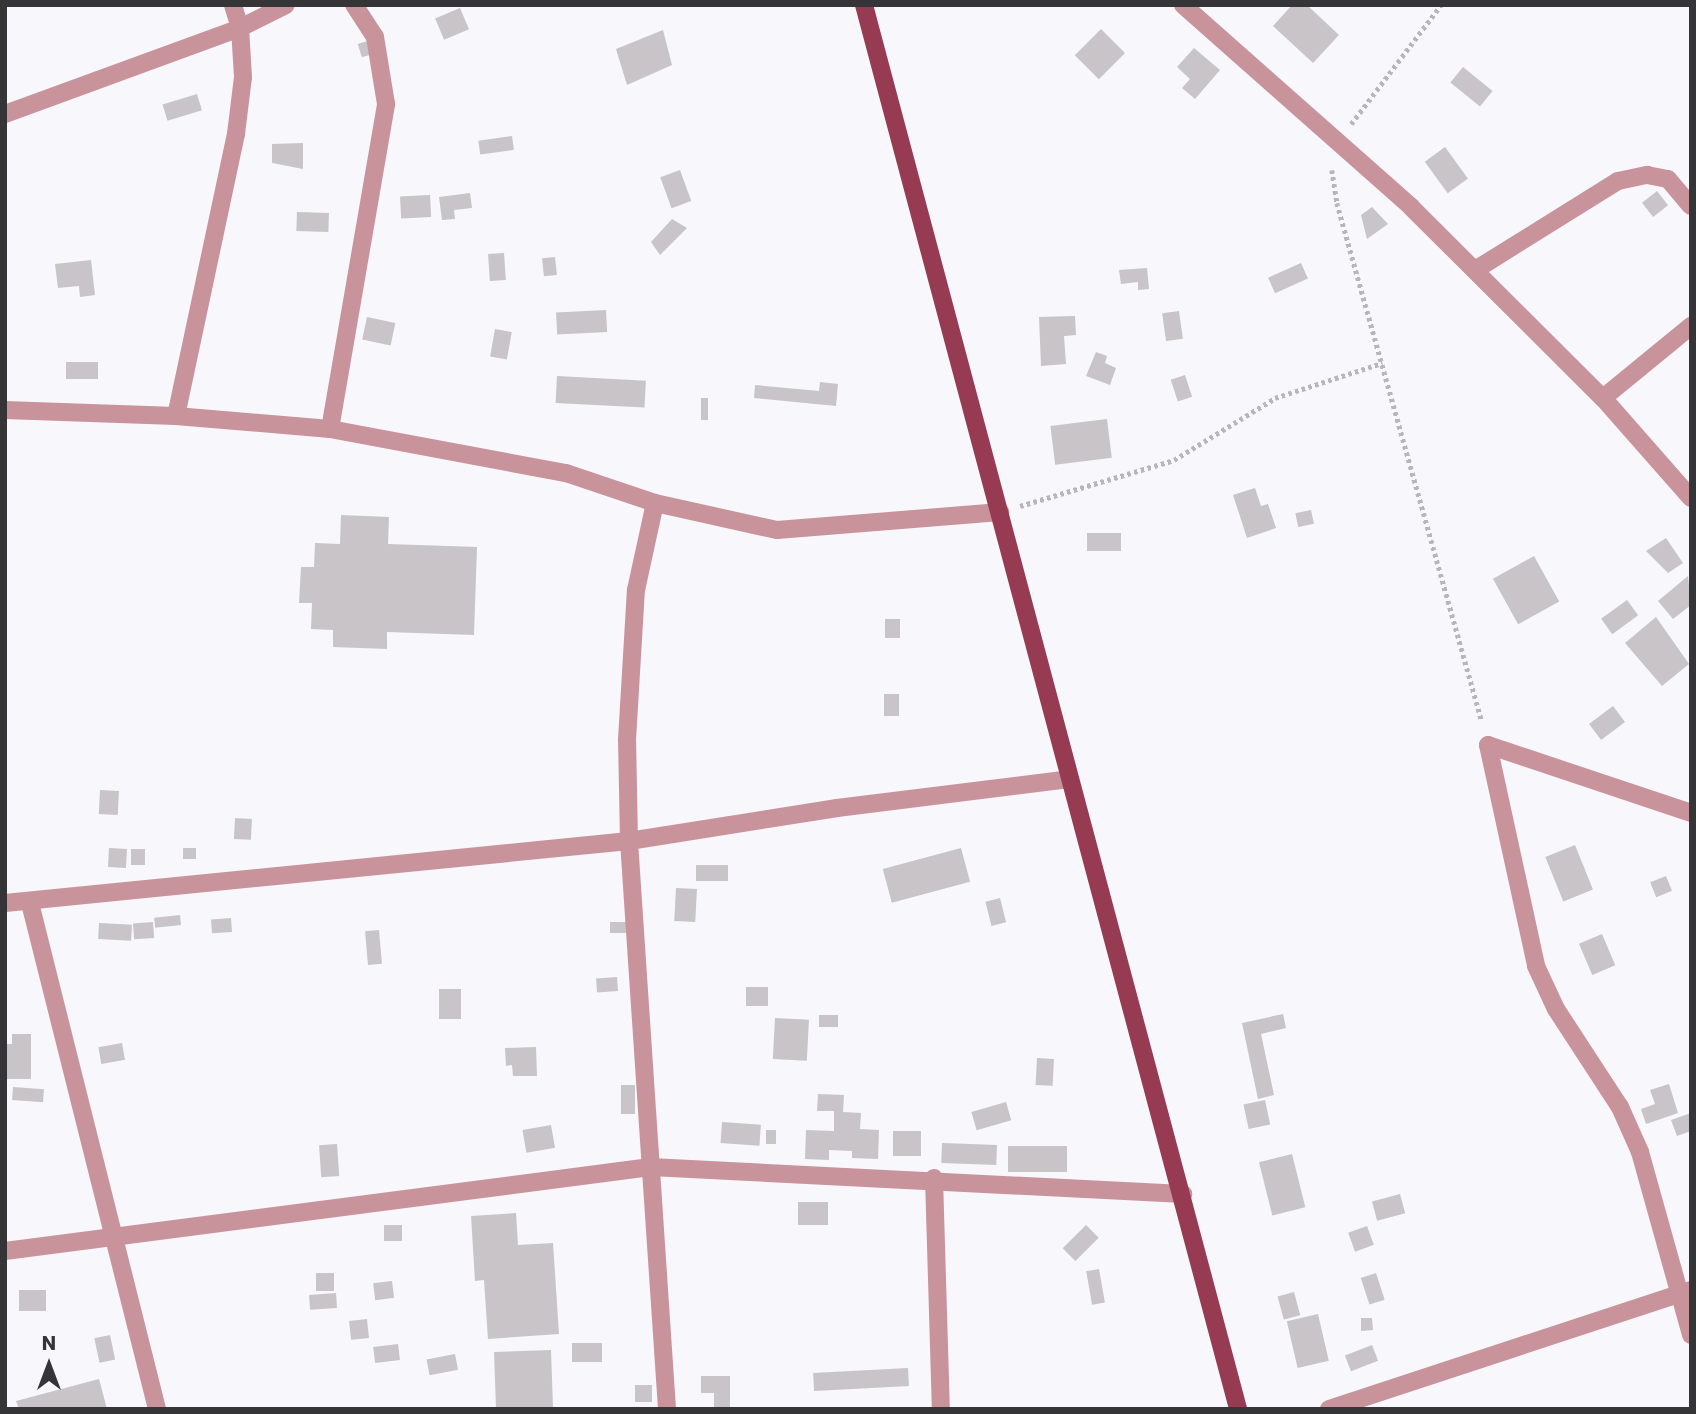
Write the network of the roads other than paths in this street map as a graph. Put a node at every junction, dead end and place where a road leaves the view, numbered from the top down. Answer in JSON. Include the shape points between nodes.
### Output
{"nodes":[{"id":1,"x":233,"y":5,"type":"edge"},
{"id":2,"x":286,"y":5,"type":"edge"},
{"id":3,"x":354,"y":5,"type":"edge"},
{"id":4,"x":864,"y":5,"type":"edge"},
{"id":5,"x":1183,"y":5,"type":"edge"},
{"id":6,"x":240,"y":28,"type":"junction"},
{"id":7,"x":5,"y":114,"type":"edge"},
{"id":8,"x":1691,"y":206,"type":"edge"},
{"id":9,"x":1475,"y":270,"type":"junction"},
{"id":10,"x":1691,"y":326,"type":"edge"},
{"id":11,"x":1603,"y":398,"type":"junction"},
{"id":12,"x":5,"y":410,"type":"edge"},
{"id":13,"x":176,"y":416,"type":"junction"},
{"id":14,"x":330,"y":429,"type":"junction"},
{"id":15,"x":1691,"y":498,"type":"edge"},
{"id":16,"x":655,"y":503,"type":"junction"},
{"id":17,"x":1000,"y":512,"type":"junction"},
{"id":18,"x":1069,"y":779,"type":"junction"},
{"id":19,"x":1691,"y":813,"type":"edge"},
{"id":20,"x":629,"y":841,"type":"junction"},
{"id":21,"x":5,"y":903,"type":"edge"},
{"id":22,"x":30,"y":903,"type":"junction"},
{"id":23,"x":652,"y":1167,"type":"junction"},
{"id":24,"x":934,"y":1178,"type":"junction"},
{"id":25,"x":1183,"y":1194,"type":"junction"},
{"id":26,"x":116,"y":1235,"type":"junction"},
{"id":27,"x":5,"y":1251,"type":"edge"},
{"id":28,"x":1684,"y":1292,"type":"edge"},
{"id":29,"x":1691,"y":1335,"type":"edge"},
{"id":30,"x":157,"y":1409,"type":"edge"},
{"id":31,"x":667,"y":1409,"type":"edge"},
{"id":32,"x":941,"y":1409,"type":"edge"},
{"id":33,"x":1238,"y":1409,"type":"edge"},
{"id":34,"x":1329,"y":1409,"type":"edge"}],
"edges":[{"from":1,"to":6,"type":"street"},
{"from":2,"to":6,"type":"street"},
{"from":3,"to":14,"type":"street","via":[[375,37],[386,104]]},
{"from":4,"to":17,"type":"main road"},
{"from":5,"to":9,"type":"street","via":[[1339,139]]},
{"from":6,"to":7,"type":"street"},
{"from":6,"to":13,"type":"street","via":[[243,77],[236,134]]},
{"from":8,"to":9,"type":"street","via":[[1668,179],[1647,175],[1618,181]]},
{"from":9,"to":11,"type":"street"},
{"from":10,"to":11,"type":"street"},
{"from":11,"to":15,"type":"street"},
{"from":12,"to":13,"type":"street"},
{"from":13,"to":14,"type":"street"},
{"from":14,"to":16,"type":"street","via":[[566,473]]},
{"from":16,"to":17,"type":"street","via":[[777,530]]},
{"from":16,"to":20,"type":"street","via":[[636,590],[628,673]]},
{"from":17,"to":18,"type":"main road"},
{"from":18,"to":20,"type":"street","via":[[837,807]]},
{"from":18,"to":25,"type":"main road"},
{"from":19,"to":28,"type":"street","via":[[1488,745],[1536,966],[1556,1009],[1619,1107],[1640,1152]]},
{"from":20,"to":22,"type":"street"},
{"from":20,"to":23,"type":"street"},
{"from":21,"to":22,"type":"street"},
{"from":22,"to":26,"type":"street"},
{"from":23,"to":24,"type":"street"},
{"from":23,"to":26,"type":"street"},
{"from":23,"to":31,"type":"street"},
{"from":24,"to":25,"type":"street"},
{"from":24,"to":32,"type":"street"},
{"from":25,"to":33,"type":"main road"},
{"from":26,"to":27,"type":"street"},
{"from":26,"to":30,"type":"street"},
{"from":28,"to":29,"type":"street"},
{"from":28,"to":34,"type":"street"}]}
